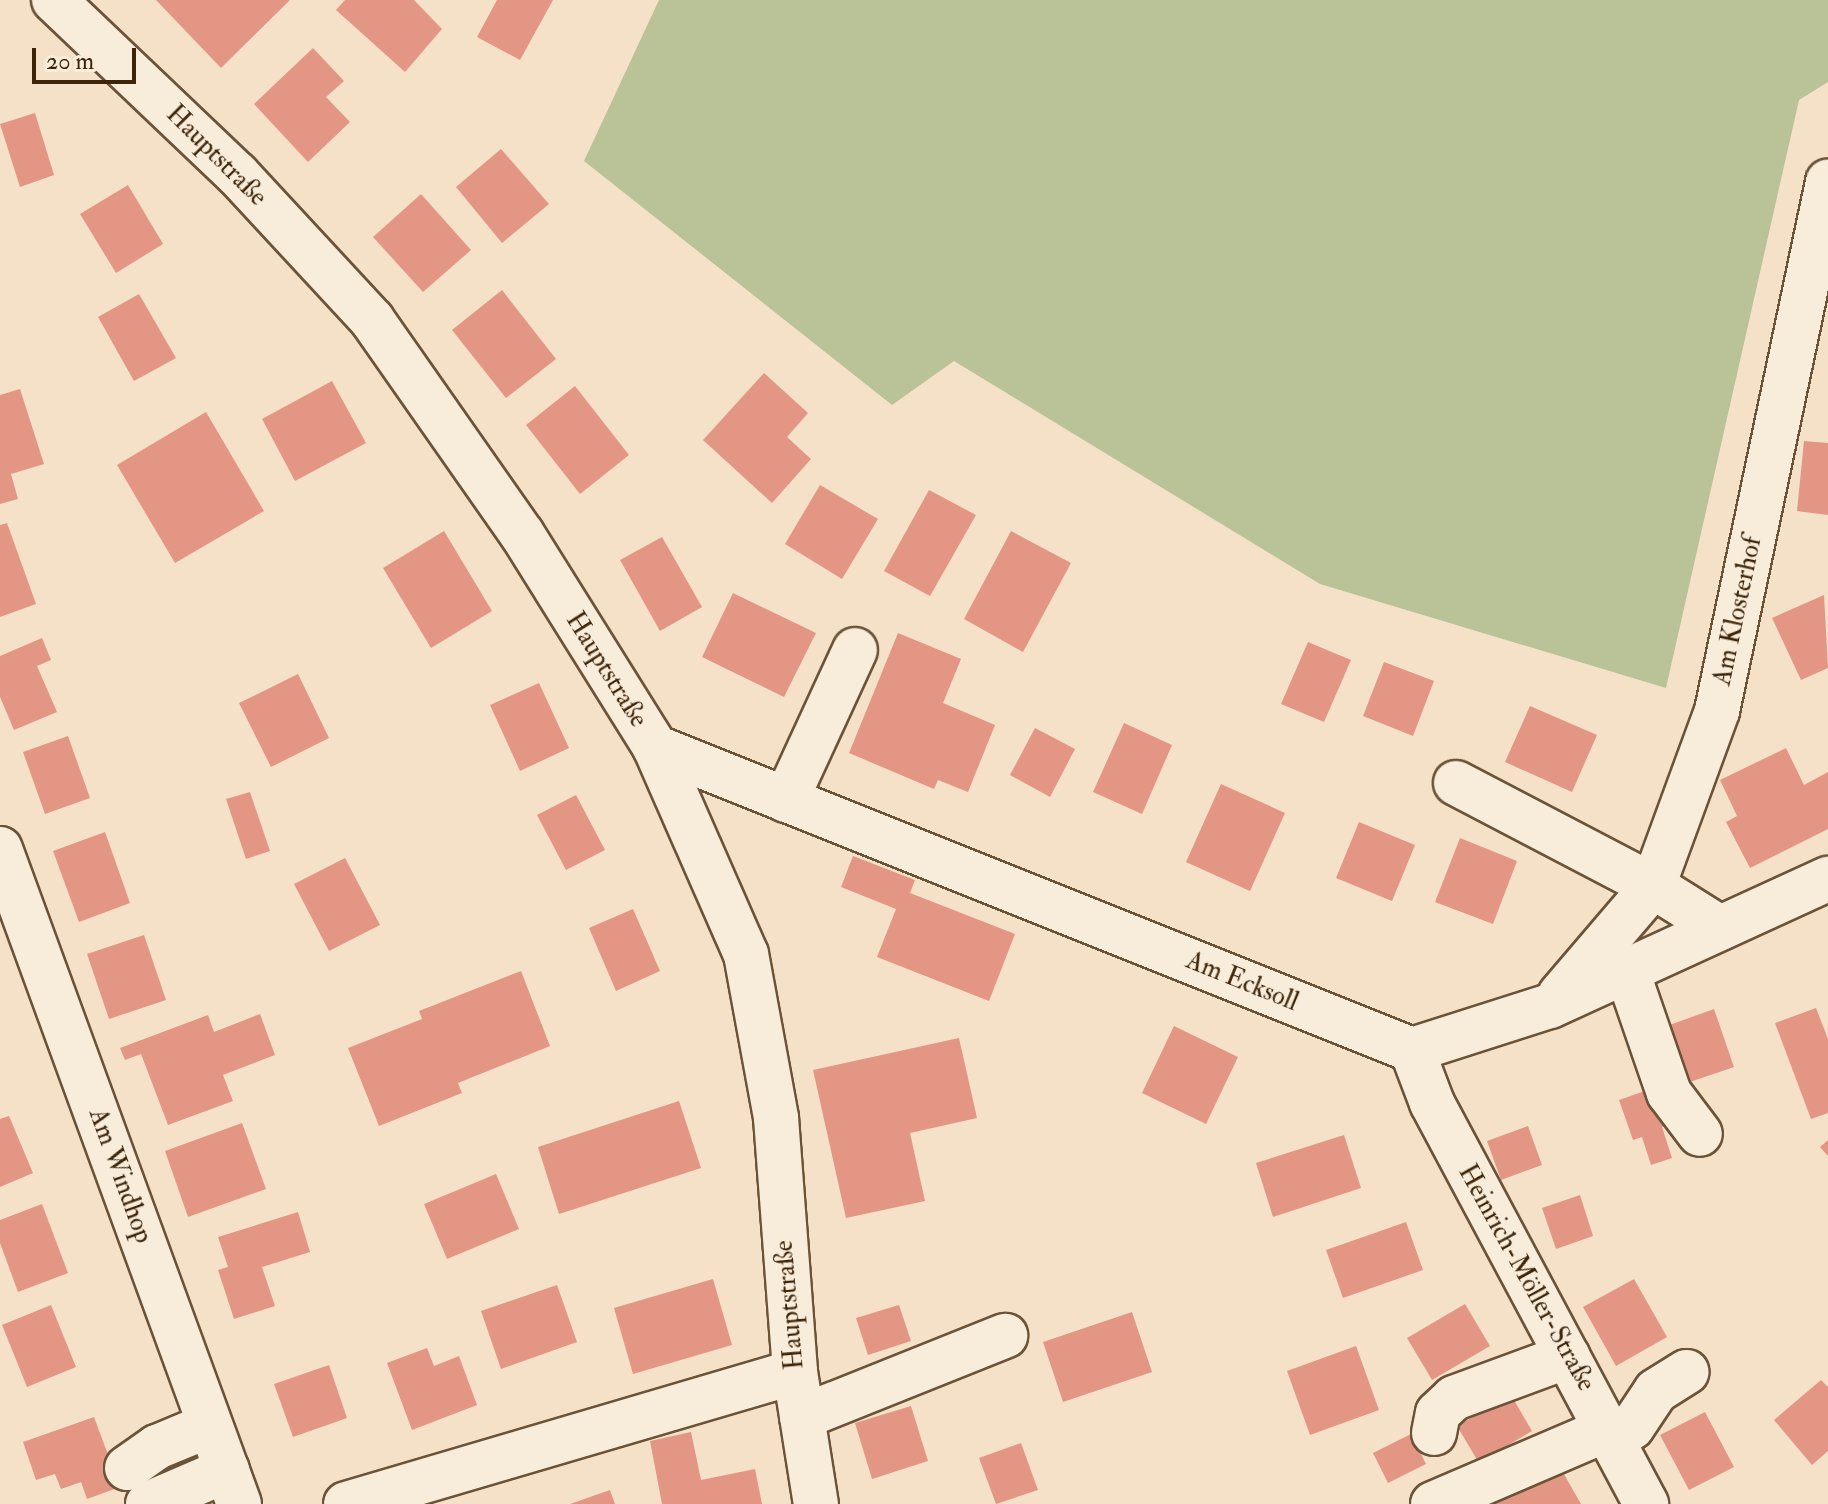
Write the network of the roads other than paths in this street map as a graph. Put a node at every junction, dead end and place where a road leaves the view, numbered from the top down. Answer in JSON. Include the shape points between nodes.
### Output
{"nodes":[{"id":1,"x":54,"y":0,"type":"edge"},
{"id":2,"x":1828,"y":182,"type":"edge"},
{"id":3,"x":1813,"y":330,"type":"edge"},
{"id":4,"x":855,"y":650,"type":"dead end"},
{"id":5,"x":655,"y":747,"type":"junction"},
{"id":6,"x":1456,"y":783,"type":"dead end"},
{"id":7,"x":786,"y":800,"type":"junction"},
{"id":8,"x":0,"y":849,"type":"edge"},
{"id":9,"x":1653,"y":886,"type":"junction"},
{"id":10,"x":1821,"y":893,"type":"edge"},
{"id":11,"x":1720,"y":928,"type":"junction"},
{"id":12,"x":1627,"y":971,"type":"junction"},
{"id":13,"x":1550,"y":1006,"type":"junction"},
{"id":14,"x":1412,"y":1050,"type":"junction"},
{"id":15,"x":1700,"y":1134,"type":"dead end"},
{"id":16,"x":1005,"y":1336,"type":"dead end"},
{"id":17,"x":1568,"y":1356,"type":"junction"},
{"id":18,"x":795,"y":1372,"type":"junction"},
{"id":19,"x":1686,"y":1372,"type":"dead end"},
{"id":20,"x":802,"y":1417,"type":"junction"},
{"id":21,"x":210,"y":1425,"type":"junction"},
{"id":22,"x":1434,"y":1433,"type":"dead end"},
{"id":23,"x":1611,"y":1434,"type":"junction"},
{"id":24,"x":138,"y":1486,"type":"edge"},
{"id":25,"x":233,"y":1487,"type":"edge"},
{"id":26,"x":346,"y":1504,"type":"edge"},
{"id":27,"x":816,"y":1504,"type":"edge"},
{"id":28,"x":1433,"y":1504,"type":"edge"},
{"id":29,"x":1646,"y":1504,"type":"edge"}],
"edges":[{"from":1,"to":5,"type":"street","name":"Hauptstraße","via":[[237,174],[372,320],[522,534]]},
{"from":2,"to":3,"type":"street","name":"Am Klosterhof"},
{"from":3,"to":9,"type":"street","name":"Am Klosterhof","via":[[1717,711]]},
{"from":4,"to":7,"type":"street"},
{"from":5,"to":7,"type":"street","name":"Am Ecksoll"},
{"from":5,"to":18,"type":"street","name":"Hauptstraße","via":[[746,954],[776,1118]]},
{"from":6,"to":9,"type":"street"},
{"from":7,"to":14,"type":"street","name":"Am Ecksoll"},
{"from":8,"to":21,"type":"street","name":"Am Windhop"},
{"from":9,"to":11,"type":"street"},
{"from":9,"to":13,"type":"street","name":"Am Klosterhof"},
{"from":10,"to":11,"type":"street"},
{"from":11,"to":12,"type":"street"},
{"from":12,"to":13,"type":"street"},
{"from":12,"to":15,"type":"street","via":[[1669,1093]]},
{"from":13,"to":14,"type":"street"},
{"from":14,"to":17,"type":"street","name":"Heinrich-Möller-Straße","via":[[1439,1117]]},
{"from":16,"to":20,"type":"street"},
{"from":17,"to":22,"type":"street","via":[[1454,1398],[1438,1413]]},
{"from":17,"to":23,"type":"street","name":"Heinrich-Möller-Straße"},
{"from":18,"to":20,"type":"street","name":"Hauptstraße"},
{"from":18,"to":26,"type":"street"},
{"from":19,"to":23,"type":"street","via":[[1656,1391],[1632,1427]]},
{"from":20,"to":27,"type":"street","name":"Hauptstraße"},
{"from":21,"to":24,"type":"street","via":[[157,1447]]},
{"from":21,"to":25,"type":"street","name":"Am Windhop"},
{"from":23,"to":28,"type":"street"},
{"from":23,"to":29,"type":"street","name":"Heinrich-Möller-Straße"},
{"from":24,"to":25,"type":"street"}]}
